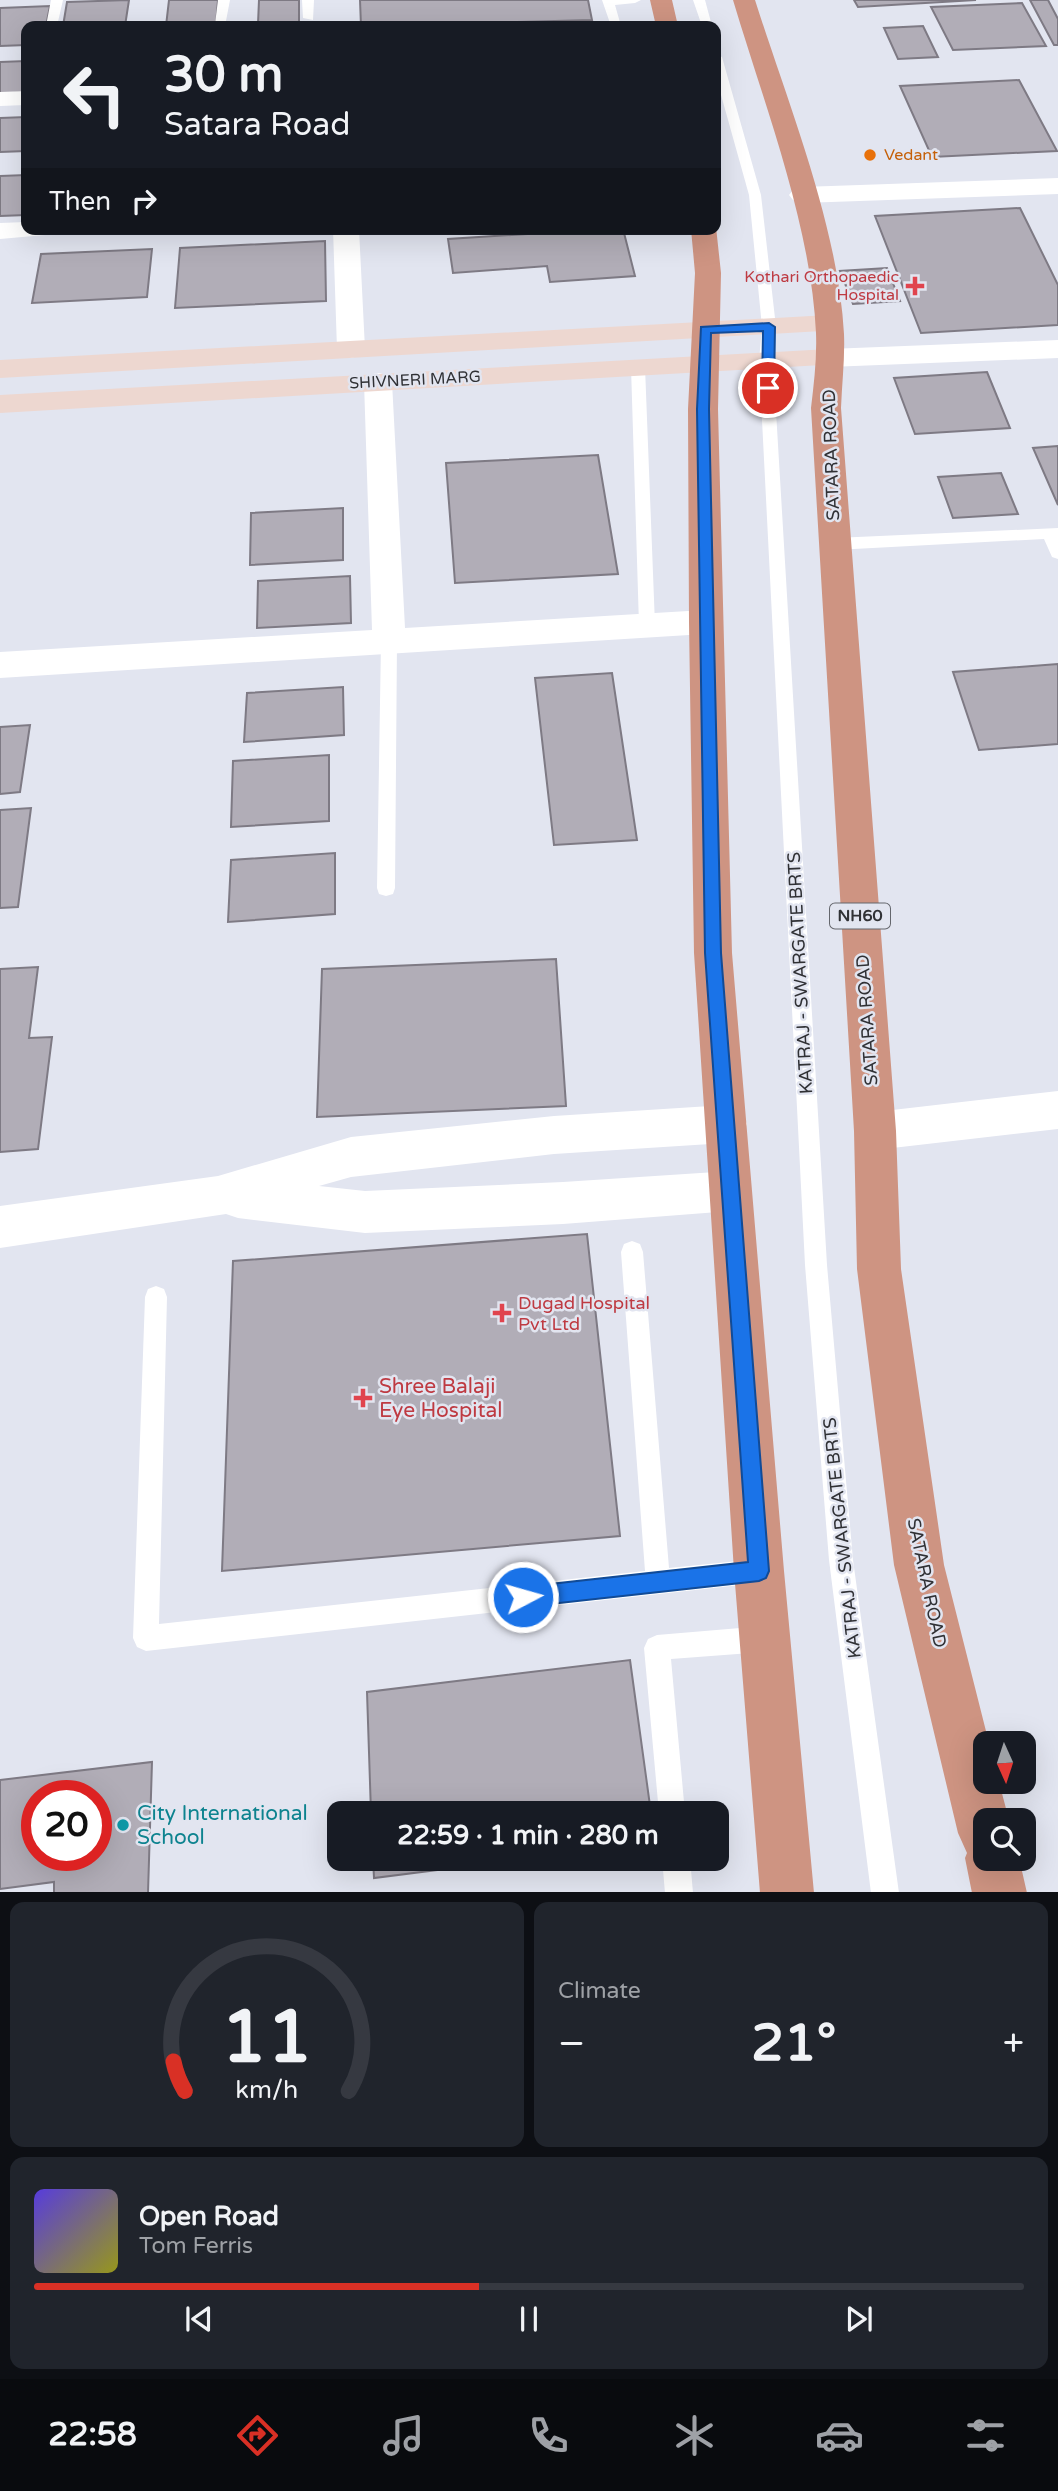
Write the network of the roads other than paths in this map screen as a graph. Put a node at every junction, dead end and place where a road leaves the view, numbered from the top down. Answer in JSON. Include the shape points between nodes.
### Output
{"nodes":[{"id":1,"x":57,"y":0,"type":"edge"},
{"id":2,"x":224,"y":0,"type":"edge"},
{"id":3,"x":308,"y":0,"type":"edge"},
{"id":4,"x":635,"y":0,"type":"edge"},
{"id":5,"x":661,"y":0,"type":"edge"},
{"id":6,"x":699,"y":0,"type":"edge"},
{"id":7,"x":744,"y":0,"type":"edge"},
{"id":8,"x":608,"y":1,"type":"edge"},
{"id":9,"x":309,"y":18,"type":"dead end"},
{"id":10,"x":53,"y":21,"type":"edge"},
{"id":11,"x":221,"y":21,"type":"edge"},
{"id":12,"x":614,"y":21,"type":"edge"},
{"id":13,"x":666,"y":21,"type":"edge"},
{"id":14,"x":705,"y":21,"type":"edge"},
{"id":15,"x":721,"y":75,"type":"edge"},
{"id":16,"x":21,"y":98,"type":"edge"},
{"id":17,"x":0,"y":99,"type":"edge"},
{"id":18,"x":1058,"y":186,"type":"edge"},
{"id":19,"x":802,"y":195,"type":"junction"},
{"id":20,"x":21,"y":230,"type":"edge"},
{"id":21,"x":0,"y":231,"type":"edge"},
{"id":22,"x":345,"y":235,"type":"edge"},
{"id":23,"x":705,"y":235,"type":"edge"},
{"id":24,"x":769,"y":327,"type":"junction"},
{"id":25,"x":829,"y":341,"type":"junction"},
{"id":26,"x":706,"y":346,"type":"junction"},
{"id":27,"x":351,"y":349,"type":"junction"},
{"id":28,"x":1058,"y":349,"type":"edge"},
{"id":29,"x":766,"y":360,"type":"junction"},
{"id":30,"x":638,"y":367,"type":"junction"},
{"id":31,"x":0,"y":369,"type":"edge"},
{"id":32,"x":378,"y":382,"type":"junction"},
{"id":33,"x":0,"y":404,"type":"edge"},
{"id":34,"x":1054,"y":533,"type":"edge"},
{"id":35,"x":835,"y":544,"type":"junction"},
{"id":36,"x":1058,"y":553,"type":"edge"},
{"id":37,"x":705,"y":622,"type":"junction"},
{"id":38,"x":647,"y":625,"type":"junction"},
{"id":39,"x":389,"y":641,"type":"junction"},
{"id":40,"x":0,"y":665,"type":"edge"},
{"id":41,"x":386,"y":888,"type":"dead end"},
{"id":42,"x":1058,"y":1110,"type":"edge"},
{"id":43,"x":726,"y":1124,"type":"junction"},
{"id":44,"x":875,"y":1131,"type":"junction"},
{"id":45,"x":732,"y":1191,"type":"junction"},
{"id":46,"x":218,"y":1196,"type":"junction"},
{"id":47,"x":0,"y":1227,"type":"edge"},
{"id":48,"x":632,"y":1252,"type":"dead end"},
{"id":49,"x":156,"y":1297,"type":"dead end"},
{"id":50,"x":759,"y":1571,"type":"junction"},
{"id":51,"x":658,"y":1582,"type":"junction"},
{"id":52,"x":765,"y":1639,"type":"junction"},
{"id":53,"x":671,"y":1801,"type":"edge"},
{"id":54,"x":979,"y":1808,"type":"edge"},
{"id":55,"x":677,"y":1871,"type":"edge"},
{"id":56,"x":995,"y":1871,"type":"edge"},
{"id":57,"x":679,"y":1892,"type":"edge"},
{"id":58,"x":786,"y":1892,"type":"edge"},
{"id":59,"x":886,"y":1892,"type":"edge"},
{"id":60,"x":1000,"y":1892,"type":"edge"}],
"edges":[{"from":1,"to":10,"type":"lane"},
{"from":2,"to":11,"type":"lane"},
{"from":3,"to":9,"type":"lane"},
{"from":4,"to":8,"type":"lane"},
{"from":5,"to":13,"type":"highway"},
{"from":6,"to":14,"type":"lane"},
{"from":7,"to":19,"type":"highway","name":"SATARA ROAD","number":"NH60"},
{"from":8,"to":12,"type":"lane"},
{"from":15,"to":24,"type":"lane","name":"KATRAJ - SWARGATE BRTS","via":[[755,195]]},
{"from":16,"to":17,"type":"street"},
{"from":18,"to":19,"type":"street"},
{"from":19,"to":25,"type":"highway","name":"SATARA ROAD","number":"NH60","via":[[820,266]]},
{"from":20,"to":21,"type":"street"},
{"from":22,"to":27,"type":"street"},
{"from":23,"to":26,"type":"highway"},
{"from":24,"to":25,"type":"main road","name":"SHIVNERI MARG"},
{"from":24,"to":26,"type":"main road","name":"SHIVNERI MARG"},
{"from":24,"to":29,"type":"lane","name":"KATRAJ - SWARGATE BRTS"},
{"from":25,"to":28,"type":"street"},
{"from":25,"to":29,"type":"main road","name":"SHIVNERI MARG"},
{"from":25,"to":35,"type":"highway","name":"SATARA ROAD","number":"NH60","via":[[826,408]]},
{"from":26,"to":27,"type":"main road","name":"SHIVNERI MARG"},
{"from":26,"to":29,"type":"main road","name":"SHIVNERI MARG"},
{"from":26,"to":30,"type":"main road","name":"SHIVNERI MARG"},
{"from":26,"to":37,"type":"highway"},
{"from":27,"to":31,"type":"main road","name":"SHIVNERI MARG"},
{"from":29,"to":59,"type":"lane","name":"KATRAJ - SWARGATE BRTS","via":[[816,1265],[841,1560]]},
{"from":30,"to":32,"type":"main road","name":"SHIVNERI MARG"},
{"from":30,"to":38,"type":"lane"},
{"from":32,"to":33,"type":"main road","name":"SHIVNERI MARG"},
{"from":32,"to":39,"type":"street"},
{"from":34,"to":35,"type":"lane"},
{"from":34,"to":36,"type":"lane"},
{"from":35,"to":44,"type":"highway","name":"SATARA ROAD","number":"NH60"},
{"from":37,"to":38,"type":"street"},
{"from":37,"to":43,"type":"highway","via":[[713,953]]},
{"from":38,"to":39,"type":"street"},
{"from":39,"to":40,"type":"street"},
{"from":39,"to":41,"type":"lane"},
{"from":42,"to":44,"type":"street"},
{"from":43,"to":45,"type":"highway"},
{"from":43,"to":46,"type":"street","via":[[554,1135],[351,1157]]},
{"from":44,"to":54,"type":"highway","name":"SATARA ROAD","number":"NH60","via":[[879,1269],[919,1565]]},
{"from":45,"to":46,"type":"street","via":[[365,1212]]},
{"from":45,"to":50,"type":"highway"},
{"from":46,"to":47,"type":"street"},
{"from":48,"to":51,"type":"lane"},
{"from":49,"to":51,"type":"lane","via":[[146,1638]]},
{"from":50,"to":51,"type":"lane"},
{"from":50,"to":52,"type":"highway"},
{"from":52,"to":53,"type":"lane","via":[[657,1648]]},
{"from":52,"to":58,"type":"highway"},
{"from":55,"to":57,"type":"lane"},
{"from":56,"to":60,"type":"highway"}]}
